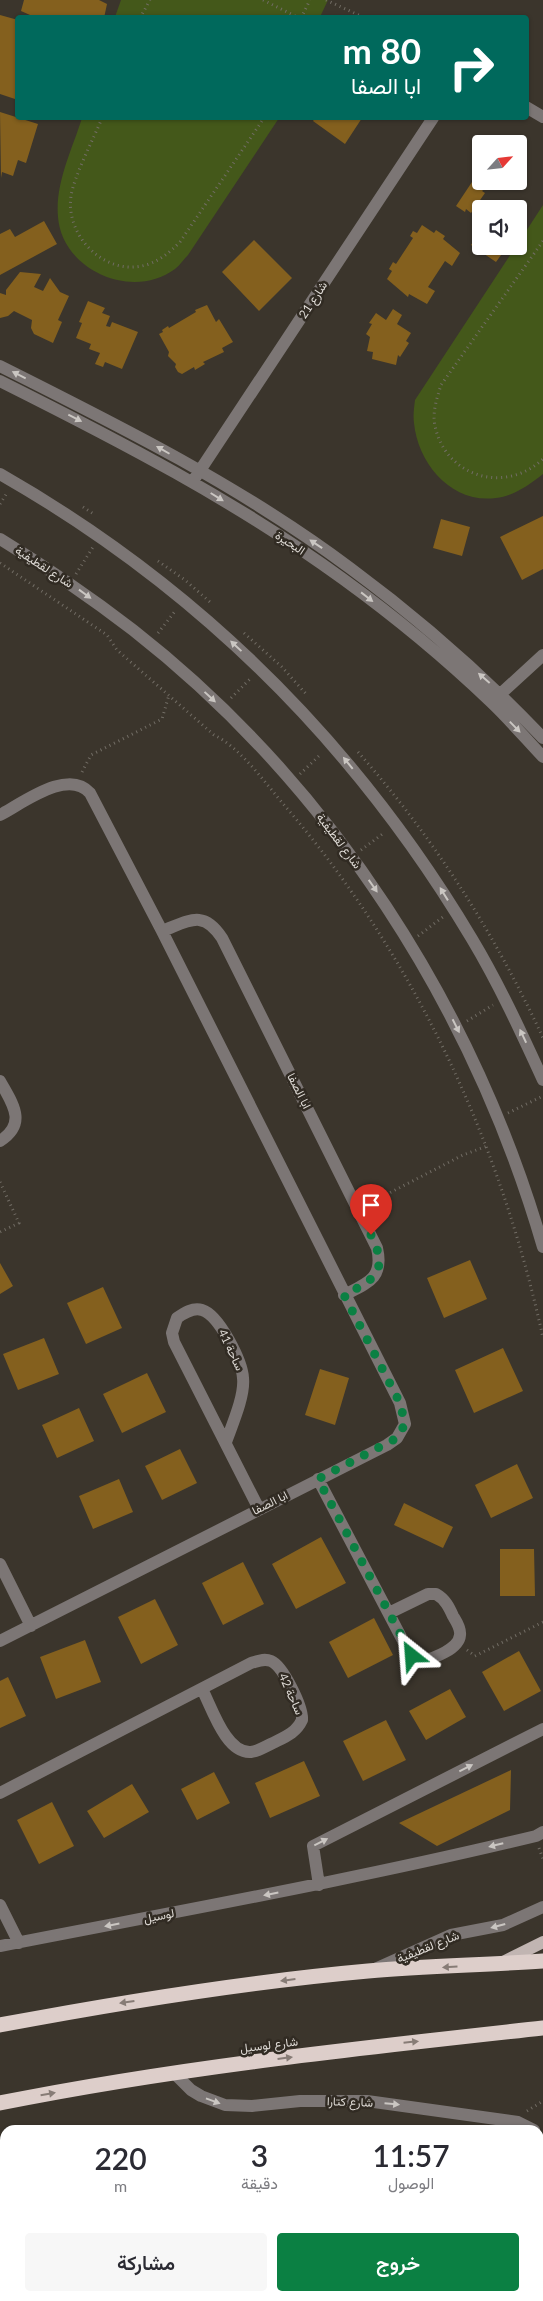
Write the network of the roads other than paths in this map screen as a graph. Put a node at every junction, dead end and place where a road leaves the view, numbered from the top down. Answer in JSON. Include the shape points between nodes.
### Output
{"nodes":[{"id":1,"x":529,"y":109,"type":"edge"},
{"id":2,"x":543,"y":117,"type":"edge"},
{"id":3,"x":432,"y":120,"type":"edge"},
{"id":4,"x":0,"y":366,"type":"edge"},
{"id":5,"x":0,"y":381,"type":"edge"},
{"id":6,"x":51,"y":392,"type":"junction"},
{"id":7,"x":46,"y":404,"type":"junction"},
{"id":8,"x":200,"y":471,"type":"junction"},
{"id":9,"x":0,"y":474,"type":"edge"},
{"id":10,"x":192,"y":482,"type":"junction"},
{"id":11,"x":0,"y":539,"type":"edge"},
{"id":12,"x":358,"y":574,"type":"junction"},
{"id":13,"x":350,"y":585,"type":"junction"},
{"id":14,"x":543,"y":655,"type":"edge"},
{"id":15,"x":500,"y":693,"type":"junction"},
{"id":16,"x":492,"y":702,"type":"junction"},
{"id":17,"x":543,"y":738,"type":"edge"},
{"id":18,"x":543,"y":757,"type":"edge"},
{"id":19,"x":0,"y":815,"type":"edge"},
{"id":20,"x":162,"y":931,"type":"junction"},
{"id":21,"x":543,"y":1080,"type":"edge"},
{"id":22,"x":0,"y":1081,"type":"edge"},
{"id":23,"x":0,"y":1141,"type":"edge"},
{"id":24,"x":543,"y":1247,"type":"edge"},
{"id":25,"x":344,"y":1295,"type":"junction"},
{"id":26,"x":226,"y":1442,"type":"junction"},
{"id":27,"x":318,"y":1479,"type":"junction"},
{"id":28,"x":259,"y":1509,"type":"junction"},
{"id":29,"x":0,"y":1564,"type":"edge"},
{"id":30,"x":389,"y":1613,"type":"junction"},
{"id":31,"x":31,"y":1626,"type":"junction"},
{"id":32,"x":0,"y":1641,"type":"edge"},
{"id":33,"x":202,"y":1689,"type":"junction"},
{"id":34,"x":543,"y":1729,"type":"edge"},
{"id":35,"x":0,"y":1792,"type":"edge"},
{"id":36,"x":543,"y":1832,"type":"edge"},
{"id":37,"x":319,"y":1885,"type":"junction"},
{"id":38,"x":0,"y":1905,"type":"edge"},
{"id":39,"x":543,"y":1907,"type":"edge"},
{"id":40,"x":543,"y":1942,"type":"edge"},
{"id":41,"x":19,"y":1943,"type":"junction"},
{"id":42,"x":0,"y":1946,"type":"edge"},
{"id":43,"x":543,"y":1961,"type":"edge"},
{"id":44,"x":499,"y":1964,"type":"junction"},
{"id":45,"x":370,"y":1971,"type":"junction"},
{"id":46,"x":0,"y":2025,"type":"edge"},
{"id":47,"x":543,"y":2028,"type":"edge"},
{"id":48,"x":174,"y":2073,"type":"junction"},
{"id":49,"x":0,"y":2103,"type":"edge"},
{"id":50,"x":524,"y":2125,"type":"edge"}],
"edges":[{"from":1,"to":2,"type":"street"},
{"from":3,"to":8,"type":"street","name":"شارع 21"},
{"from":6,"to":4,"type":"street","name":"البحيرة","one_way":true},
{"from":5,"to":7,"type":"street","name":"البحيرة"},
{"from":6,"to":7,"type":"street"},
{"from":8,"to":6,"type":"street","name":"البحيرة","one_way":true},
{"from":7,"to":10,"type":"street","name":"البحيرة","one_way":true},
{"from":8,"to":10,"type":"street","name":"شارع 21"},
{"from":12,"to":8,"type":"street","name":"البحيرة","one_way":true},
{"from":21,"to":9,"type":"street","one_way":true,"via":[[504,998],[454,909],[396,823],[332,744],[261,669],[184,600],[100,536]]},
{"from":10,"to":13,"type":"street","name":"البحيرة","one_way":true},
{"from":11,"to":24,"type":"street","name":"شارع لقطيفية","one_way":true,"via":[[70,584],[149,643],[221,707],[292,781],[353,857],[409,943],[457,1027],[529,1198]]},
{"from":12,"to":13,"type":"street"},
{"from":15,"to":12,"type":"street","name":"البحيرة","one_way":true},
{"from":13,"to":16,"type":"street","name":"البحيرة","one_way":true},
{"from":14,"to":15,"type":"street"},
{"from":15,"to":16,"type":"street"},
{"from":15,"to":17,"type":"street","name":"البحيرة"},
{"from":16,"to":18,"type":"street","name":"البحيرة","one_way":true},
{"from":19,"to":20,"type":"street","name":"ابا الصفا","via":[[56,786],[77,784],[84,787]]},
{"from":20,"to":25,"type":"street","name":"ابا الصفا"},
{"from":20,"to":25,"type":"street","name":"ابا الصفا","via":[[192,920],[204,920],[214,926],[378,1248],[378,1272],[368,1282]]},
{"from":22,"to":23,"type":"street","via":[[16,1114],[14,1129]]},
{"from":25,"to":27,"type":"street","name":"ابا الصفا","via":[[400,1403],[405,1424],[397,1438]]},
{"from":26,"to":26,"type":"street","name":"ساحة 41","via":[[243,1390],[240,1365],[216,1320],[203,1310],[193,1310],[177,1318],[172,1332],[174,1342]]},
{"from":26,"to":28,"type":"street","name":"ساحة 41"},
{"from":27,"to":28,"type":"street","name":"ابا الصفا"},
{"from":27,"to":30,"type":"street"},
{"from":28,"to":31,"type":"street","name":"ابا الصفا"},
{"from":29,"to":31,"type":"street"},
{"from":30,"to":30,"type":"street","via":[[428,1594],[436,1594],[447,1603],[459,1628],[458,1642],[433,1657],[417,1660]]},
{"from":31,"to":32,"type":"street","name":"ابا الصفا"},
{"from":33,"to":33,"type":"street","name":"ساحة 42","via":[[229,1742],[244,1752],[253,1752],[294,1732],[302,1720],[300,1707],[283,1672],[271,1661],[252,1663]]},
{"from":33,"to":35,"type":"street","name":"ساحة 42"},
{"from":37,"to":34,"type":"street","one_way":true,"via":[[313,1846]]},
{"from":36,"to":37,"type":"street","name":"لوسيل","one_way":true,"via":[[421,1864]]},
{"from":37,"to":41,"type":"street","name":"لوسيل","one_way":true},
{"from":38,"to":41,"type":"street"},
{"from":39,"to":45,"type":"street","name":"شارع لقطيفية","one_way":true,"via":[[503,1924],[451,1935]]},
{"from":40,"to":44,"type":"main road"},
{"from":41,"to":42,"type":"street","name":"لوسيل"},
{"from":43,"to":44,"type":"highway"},
{"from":44,"to":45,"type":"highway","one_way":true},
{"from":45,"to":46,"type":"highway","one_way":true,"via":[[134,2001]]},
{"from":48,"to":47,"type":"highway","name":"شارع لوسيل","one_way":true},
{"from":49,"to":48,"type":"highway","name":"شارع لوسيل","one_way":true},
{"from":48,"to":50,"type":"street","name":"شارع كتارا","one_way":true,"via":[[191,2090],[225,2105],[375,2102]]}]}
